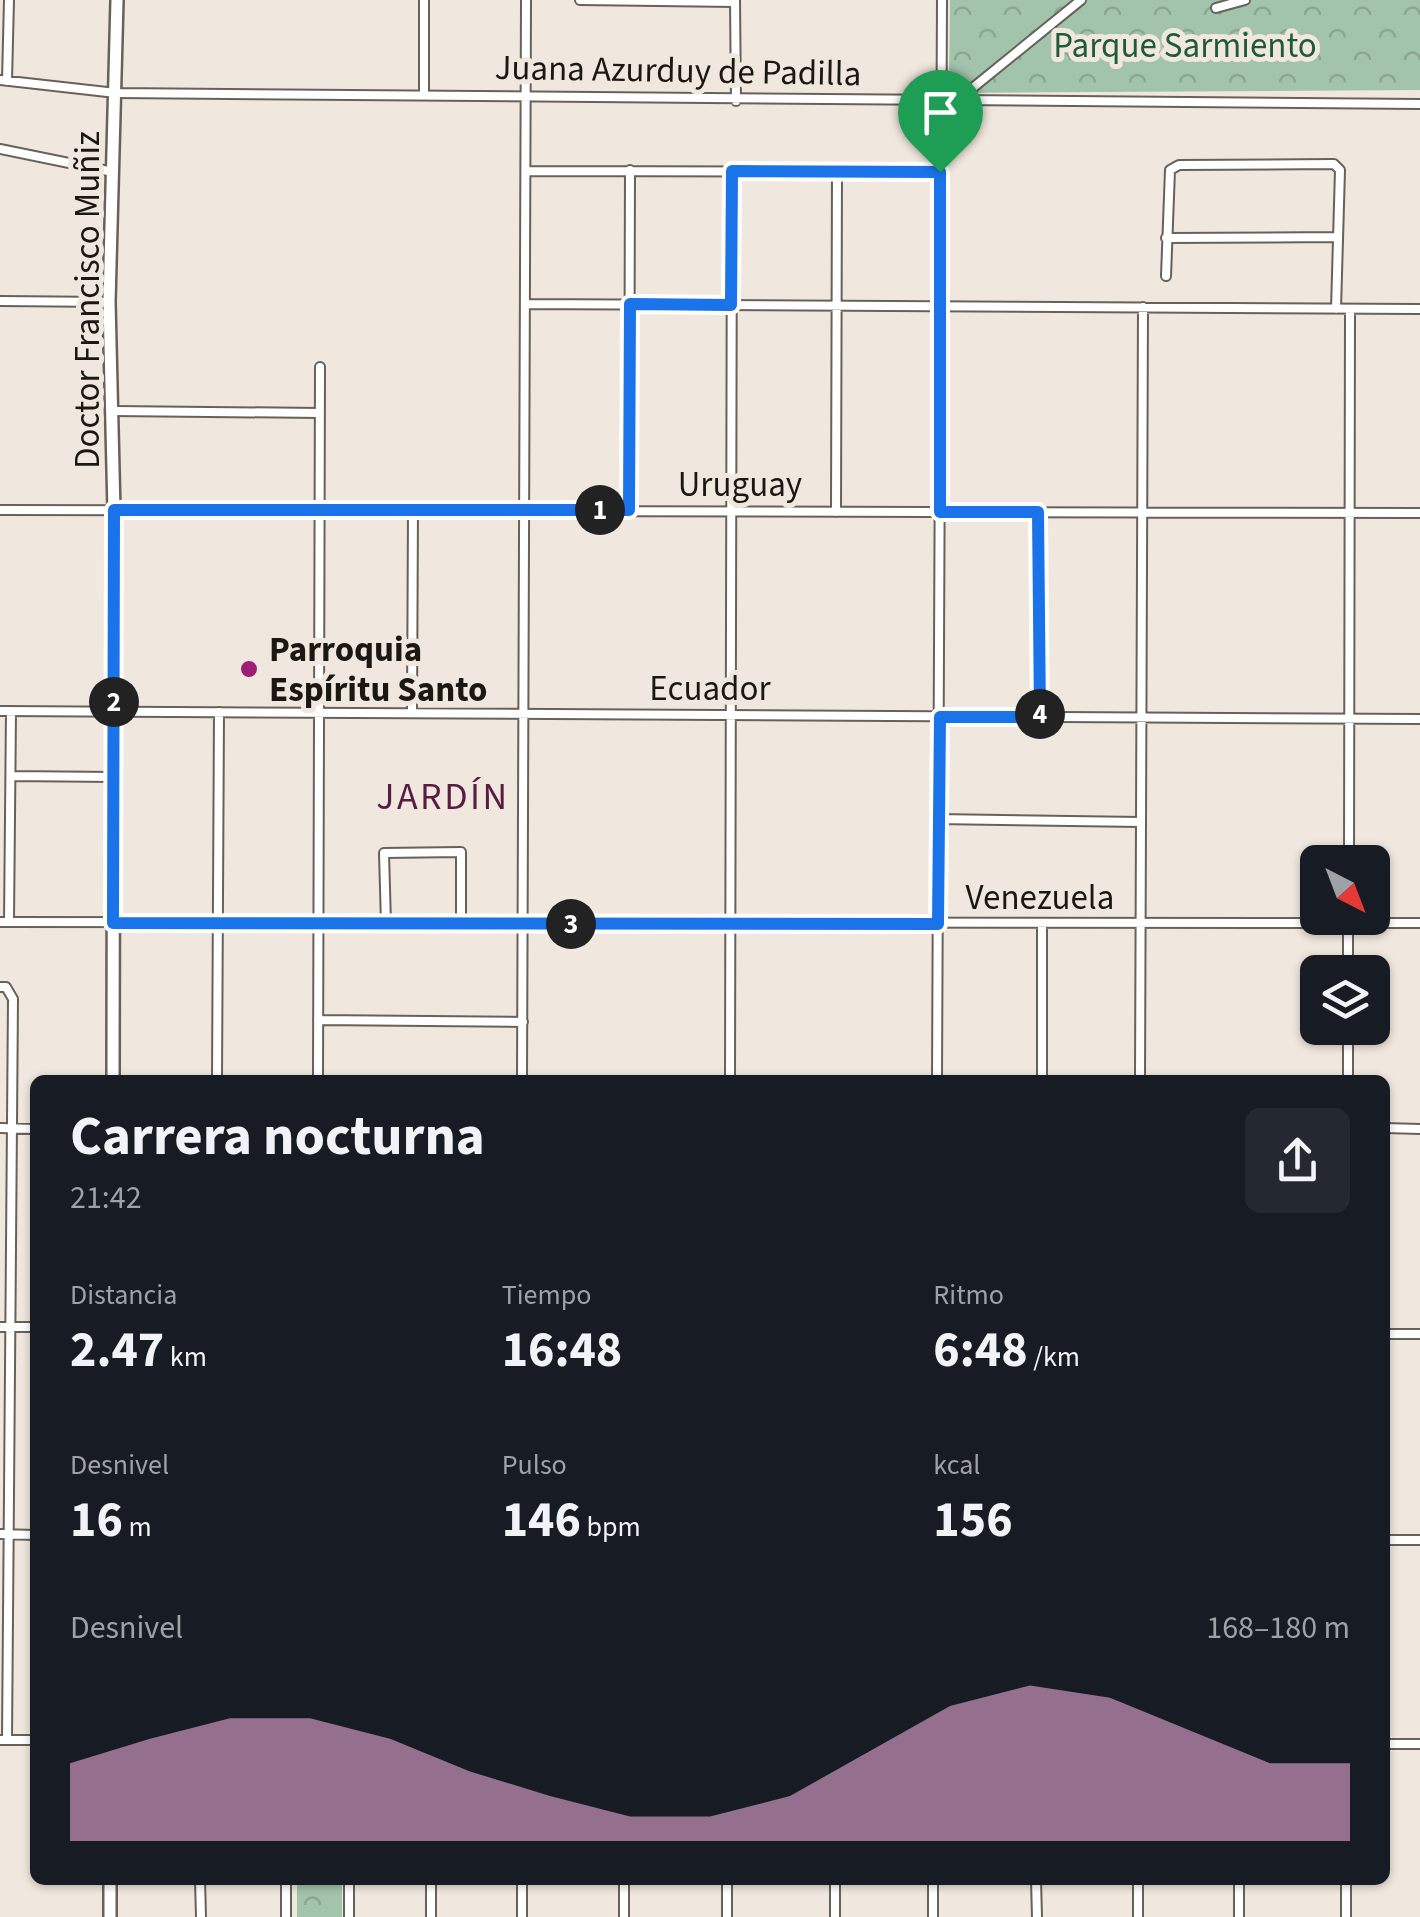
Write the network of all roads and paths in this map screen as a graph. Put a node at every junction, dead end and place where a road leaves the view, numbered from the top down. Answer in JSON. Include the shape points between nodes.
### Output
{"nodes":[{"id":1,"x":9,"y":0,"type":"edge"},
{"id":2,"x":117,"y":0,"type":"edge"},
{"id":3,"x":424,"y":0,"type":"edge"},
{"id":4,"x":526,"y":0,"type":"edge"},
{"id":5,"x":580,"y":0,"type":"edge"},
{"id":6,"x":942,"y":0,"type":"edge"},
{"id":7,"x":1082,"y":0,"type":"edge"},
{"id":8,"x":1245,"y":0,"type":"edge"},
{"id":9,"x":735,"y":1,"type":"edge"},
{"id":10,"x":1216,"y":8,"type":"dead end"},
{"id":11,"x":4,"y":81,"type":"edge"},
{"id":12,"x":116,"y":93,"type":"junction"},
{"id":13,"x":424,"y":94,"type":"junction"},
{"id":14,"x":526,"y":96,"type":"junction"},
{"id":15,"x":942,"y":99,"type":"junction"},
{"id":16,"x":959,"y":100,"type":"junction"},
{"id":17,"x":736,"y":101,"type":"junction"},
{"id":18,"x":1420,"y":104,"type":"edge"},
{"id":19,"x":0,"y":148,"type":"edge"},
{"id":20,"x":526,"y":170,"type":"junction"},
{"id":21,"x":630,"y":170,"type":"junction"},
{"id":22,"x":732,"y":171,"type":"junction"},
{"id":23,"x":837,"y":171,"type":"junction"},
{"id":24,"x":113,"y":172,"type":"junction"},
{"id":25,"x":940,"y":172,"type":"junction"},
{"id":26,"x":1338,"y":236,"type":"junction"},
{"id":27,"x":1166,"y":238,"type":"junction"},
{"id":28,"x":1166,"y":276,"type":"dead end"},
{"id":29,"x":0,"y":301,"type":"edge"},
{"id":30,"x":110,"y":302,"type":"junction"},
{"id":31,"x":524,"y":304,"type":"junction"},
{"id":32,"x":630,"y":304,"type":"junction"},
{"id":33,"x":731,"y":305,"type":"junction"},
{"id":34,"x":836,"y":306,"type":"junction"},
{"id":35,"x":941,"y":306,"type":"junction"},
{"id":36,"x":1143,"y":308,"type":"junction"},
{"id":37,"x":1336,"y":308,"type":"junction"},
{"id":38,"x":1350,"y":308,"type":"junction"},
{"id":39,"x":1420,"y":309,"type":"edge"},
{"id":40,"x":320,"y":367,"type":"dead end"},
{"id":41,"x":113,"y":411,"type":"junction"},
{"id":42,"x":320,"y":413,"type":"junction"},
{"id":43,"x":320,"y":509,"type":"junction"},
{"id":44,"x":412,"y":509,"type":"junction"},
{"id":45,"x":0,"y":510,"type":"edge"},
{"id":46,"x":114,"y":510,"type":"junction"},
{"id":47,"x":524,"y":510,"type":"junction"},
{"id":48,"x":629,"y":510,"type":"junction"},
{"id":49,"x":730,"y":511,"type":"junction"},
{"id":50,"x":836,"y":512,"type":"junction"},
{"id":51,"x":940,"y":512,"type":"junction"},
{"id":52,"x":1038,"y":512,"type":"junction"},
{"id":53,"x":1420,"y":512,"type":"edge"},
{"id":54,"x":1143,"y":513,"type":"junction"},
{"id":55,"x":1350,"y":513,"type":"junction"},
{"id":56,"x":0,"y":711,"type":"edge"},
{"id":57,"x":11,"y":711,"type":"junction"},
{"id":58,"x":114,"y":712,"type":"junction"},
{"id":59,"x":219,"y":712,"type":"junction"},
{"id":60,"x":320,"y":713,"type":"junction"},
{"id":61,"x":412,"y":713,"type":"junction"},
{"id":62,"x":524,"y":714,"type":"junction"},
{"id":63,"x":732,"y":716,"type":"junction"},
{"id":64,"x":940,"y":717,"type":"junction"},
{"id":65,"x":1040,"y":717,"type":"junction"},
{"id":66,"x":1143,"y":718,"type":"junction"},
{"id":67,"x":1349,"y":719,"type":"junction"},
{"id":68,"x":1420,"y":719,"type":"edge"},
{"id":69,"x":11,"y":776,"type":"junction"},
{"id":70,"x":114,"y":777,"type":"junction"},
{"id":71,"x":937,"y":819,"type":"junction"},
{"id":72,"x":1141,"y":822,"type":"junction"},
{"id":73,"x":1348,"y":845,"type":"edge"},
{"id":74,"x":1300,"y":921,"type":"edge"},
{"id":75,"x":5,"y":922,"type":"edge"},
{"id":76,"x":1390,"y":922,"type":"edge"},
{"id":77,"x":113,"y":923,"type":"junction"},
{"id":78,"x":1420,"y":923,"type":"edge"},
{"id":79,"x":218,"y":924,"type":"junction"},
{"id":80,"x":319,"y":924,"type":"junction"},
{"id":81,"x":386,"y":924,"type":"junction"},
{"id":82,"x":461,"y":924,"type":"junction"},
{"id":83,"x":523,"y":924,"type":"junction"},
{"id":84,"x":732,"y":924,"type":"junction"},
{"id":85,"x":938,"y":924,"type":"junction"},
{"id":86,"x":1042,"y":924,"type":"junction"},
{"id":87,"x":1142,"y":925,"type":"junction"},
{"id":88,"x":0,"y":988,"type":"edge"},
{"id":89,"x":318,"y":1020,"type":"junction"},
{"id":90,"x":522,"y":1022,"type":"junction"},
{"id":91,"x":1348,"y":1045,"type":"edge"},
{"id":92,"x":113,"y":1075,"type":"edge"},
{"id":93,"x":217,"y":1075,"type":"edge"},
{"id":94,"x":318,"y":1075,"type":"edge"},
{"id":95,"x":522,"y":1075,"type":"edge"},
{"id":96,"x":730,"y":1075,"type":"edge"},
{"id":97,"x":937,"y":1075,"type":"edge"},
{"id":98,"x":1042,"y":1075,"type":"edge"},
{"id":99,"x":1140,"y":1075,"type":"edge"},
{"id":100,"x":1348,"y":1075,"type":"edge"},
{"id":101,"x":0,"y":1128,"type":"edge"},
{"id":102,"x":11,"y":1128,"type":"junction"},
{"id":103,"x":30,"y":1128,"type":"edge"},
{"id":104,"x":1390,"y":1128,"type":"edge"},
{"id":105,"x":1420,"y":1129,"type":"edge"},
{"id":106,"x":5,"y":1327,"type":"edge"},
{"id":107,"x":1390,"y":1334,"type":"edge"},
{"id":108,"x":1420,"y":1334,"type":"edge"},
{"id":109,"x":4,"y":1534,"type":"edge"},
{"id":110,"x":30,"y":1534,"type":"edge"},
{"id":111,"x":1390,"y":1540,"type":"edge"},
{"id":112,"x":1420,"y":1540,"type":"edge"},
{"id":113,"x":4,"y":1740,"type":"edge"},
{"id":114,"x":30,"y":1740,"type":"edge"},
{"id":115,"x":1390,"y":1744,"type":"edge"},
{"id":116,"x":1420,"y":1744,"type":"edge"},
{"id":117,"x":110,"y":1885,"type":"edge"},
{"id":118,"x":200,"y":1885,"type":"edge"},
{"id":119,"x":286,"y":1885,"type":"edge"},
{"id":120,"x":349,"y":1885,"type":"edge"},
{"id":121,"x":431,"y":1885,"type":"edge"},
{"id":122,"x":522,"y":1885,"type":"edge"},
{"id":123,"x":624,"y":1885,"type":"edge"},
{"id":124,"x":727,"y":1885,"type":"edge"},
{"id":125,"x":836,"y":1885,"type":"edge"},
{"id":126,"x":933,"y":1885,"type":"edge"},
{"id":127,"x":1036,"y":1885,"type":"edge"},
{"id":128,"x":1138,"y":1885,"type":"edge"},
{"id":129,"x":1240,"y":1885,"type":"edge"},
{"id":130,"x":1346,"y":1885,"type":"edge"},
{"id":131,"x":110,"y":1917,"type":"edge"},
{"id":132,"x":200,"y":1917,"type":"edge"},
{"id":133,"x":286,"y":1917,"type":"edge"},
{"id":134,"x":349,"y":1917,"type":"edge"},
{"id":135,"x":431,"y":1917,"type":"edge"},
{"id":136,"x":522,"y":1917,"type":"edge"},
{"id":137,"x":624,"y":1917,"type":"edge"},
{"id":138,"x":727,"y":1917,"type":"edge"},
{"id":139,"x":835,"y":1917,"type":"edge"},
{"id":140,"x":933,"y":1917,"type":"edge"},
{"id":141,"x":1037,"y":1917,"type":"edge"},
{"id":142,"x":1138,"y":1917,"type":"edge"},
{"id":143,"x":1239,"y":1917,"type":"edge"},
{"id":144,"x":1346,"y":1917,"type":"edge"}],
"edges":[{"from":1,"to":11,"type":"street"},
{"from":2,"to":12,"type":"main road","name":"Doctor Francisco Muñiz"},
{"from":3,"to":13,"type":"street"},
{"from":4,"to":14,"type":"street"},
{"from":5,"to":9,"type":"street"},
{"from":6,"to":15,"type":"street"},
{"from":7,"to":16,"type":"street"},
{"from":8,"to":10,"type":"street"},
{"from":9,"to":17,"type":"street"},
{"from":11,"to":12,"type":"street","name":"Juana Azurduy de Padilla"},
{"from":12,"to":13,"type":"street","name":"Juana Azurduy de Padilla"},
{"from":12,"to":24,"type":"main road","name":"Doctor Francisco Muñiz"},
{"from":13,"to":14,"type":"street","name":"Juana Azurduy de Padilla"},
{"from":14,"to":17,"type":"street","name":"Juana Azurduy de Padilla"},
{"from":14,"to":20,"type":"street"},
{"from":15,"to":16,"type":"street","name":"Juana Azurduy de Padilla"},
{"from":15,"to":17,"type":"street","name":"Juana Azurduy de Padilla"},
{"from":15,"to":25,"type":"street"},
{"from":16,"to":18,"type":"street","name":"Juana Azurduy de Padilla"},
{"from":19,"to":24,"type":"street"},
{"from":20,"to":21,"type":"street"},
{"from":20,"to":31,"type":"street"},
{"from":21,"to":22,"type":"street"},
{"from":21,"to":32,"type":"street"},
{"from":22,"to":23,"type":"street"},
{"from":22,"to":33,"type":"street"},
{"from":23,"to":25,"type":"street"},
{"from":23,"to":34,"type":"street"},
{"from":24,"to":30,"type":"main road","name":"Doctor Francisco Muñiz"},
{"from":25,"to":35,"type":"street"},
{"from":26,"to":27,"type":"street"},
{"from":26,"to":27,"type":"street","via":[[1340,170],[1334,164],[1178,164],[1170,170]]},
{"from":26,"to":37,"type":"street"},
{"from":27,"to":28,"type":"street"},
{"from":29,"to":30,"type":"street"},
{"from":30,"to":41,"type":"main road","name":"Doctor Francisco Muñiz"},
{"from":31,"to":32,"type":"street"},
{"from":31,"to":47,"type":"street"},
{"from":32,"to":33,"type":"street"},
{"from":32,"to":48,"type":"street"},
{"from":33,"to":34,"type":"street"},
{"from":33,"to":49,"type":"street"},
{"from":34,"to":35,"type":"street"},
{"from":34,"to":50,"type":"street"},
{"from":35,"to":36,"type":"street"},
{"from":35,"to":51,"type":"street"},
{"from":36,"to":37,"type":"street"},
{"from":36,"to":54,"type":"street"},
{"from":37,"to":38,"type":"street"},
{"from":38,"to":39,"type":"street"},
{"from":38,"to":55,"type":"street"},
{"from":40,"to":42,"type":"street"},
{"from":41,"to":42,"type":"street"},
{"from":41,"to":46,"type":"main road","name":"Doctor Francisco Muñiz"},
{"from":42,"to":43,"type":"street"},
{"from":43,"to":44,"type":"street","name":"Uruguay"},
{"from":43,"to":46,"type":"street","name":"Uruguay"},
{"from":43,"to":60,"type":"street"},
{"from":44,"to":47,"type":"street","name":"Uruguay"},
{"from":44,"to":61,"type":"street"},
{"from":45,"to":46,"type":"street","name":"Uruguay"},
{"from":46,"to":58,"type":"main road","name":"Doctor Francisco Muñiz"},
{"from":47,"to":48,"type":"street","name":"Uruguay"},
{"from":47,"to":62,"type":"street"},
{"from":48,"to":49,"type":"street","name":"Uruguay"},
{"from":49,"to":50,"type":"street","name":"Uruguay"},
{"from":49,"to":63,"type":"street"},
{"from":50,"to":51,"type":"street","name":"Uruguay"},
{"from":51,"to":52,"type":"street","name":"Uruguay"},
{"from":51,"to":64,"type":"street"},
{"from":52,"to":54,"type":"street","name":"Uruguay"},
{"from":52,"to":65,"type":"street"},
{"from":53,"to":55,"type":"street","name":"Uruguay"},
{"from":54,"to":55,"type":"street","name":"Uruguay"},
{"from":54,"to":66,"type":"street"},
{"from":55,"to":67,"type":"street"},
{"from":56,"to":57,"type":"street","name":"Ecuador"},
{"from":57,"to":58,"type":"street","name":"Ecuador"},
{"from":57,"to":69,"type":"street"},
{"from":58,"to":59,"type":"street","name":"Ecuador"},
{"from":58,"to":70,"type":"main road","name":"Doctor Francisco Muñiz"},
{"from":59,"to":60,"type":"street","name":"Ecuador"},
{"from":59,"to":79,"type":"street"},
{"from":60,"to":61,"type":"street","name":"Ecuador"},
{"from":60,"to":80,"type":"street"},
{"from":61,"to":62,"type":"street","name":"Ecuador"},
{"from":62,"to":63,"type":"street","name":"Ecuador"},
{"from":62,"to":83,"type":"street"},
{"from":63,"to":64,"type":"street","name":"Ecuador"},
{"from":63,"to":84,"type":"street"},
{"from":64,"to":65,"type":"street","name":"Ecuador"},
{"from":64,"to":71,"type":"street"},
{"from":65,"to":66,"type":"street","name":"Ecuador"},
{"from":66,"to":67,"type":"street","name":"Ecuador"},
{"from":66,"to":72,"type":"street"},
{"from":67,"to":68,"type":"street","name":"Ecuador"},
{"from":67,"to":73,"type":"street"},
{"from":69,"to":70,"type":"street"},
{"from":69,"to":75,"type":"street"},
{"from":70,"to":77,"type":"main road","name":"Doctor Francisco Muñiz"},
{"from":71,"to":72,"type":"street"},
{"from":71,"to":85,"type":"street"},
{"from":72,"to":87,"type":"street"},
{"from":74,"to":87,"type":"street","name":"Venezuela"},
{"from":75,"to":77,"type":"street","name":"Venezuela"},
{"from":76,"to":78,"type":"street","name":"Venezuela"},
{"from":77,"to":79,"type":"street","name":"Venezuela"},
{"from":77,"to":92,"type":"main road","name":"Doctor Francisco Muñiz"},
{"from":79,"to":80,"type":"street","name":"Venezuela"},
{"from":79,"to":93,"type":"street"},
{"from":80,"to":81,"type":"street","name":"Venezuela"},
{"from":80,"to":89,"type":"street"},
{"from":81,"to":82,"type":"street","name":"Venezuela"},
{"from":81,"to":82,"type":"street","via":[[384,854],[461,852]]},
{"from":82,"to":83,"type":"street","name":"Venezuela"},
{"from":83,"to":84,"type":"street","name":"Venezuela"},
{"from":83,"to":90,"type":"street"},
{"from":84,"to":85,"type":"street","name":"Venezuela"},
{"from":84,"to":96,"type":"street"},
{"from":85,"to":86,"type":"street","name":"Venezuela"},
{"from":85,"to":97,"type":"street"},
{"from":86,"to":87,"type":"street","name":"Venezuela"},
{"from":86,"to":98,"type":"street"},
{"from":87,"to":99,"type":"street"},
{"from":88,"to":102,"type":"street","via":[[12,993]]},
{"from":89,"to":90,"type":"street"},
{"from":89,"to":94,"type":"street"},
{"from":90,"to":95,"type":"street"},
{"from":91,"to":100,"type":"street"},
{"from":101,"to":102,"type":"street"},
{"from":102,"to":103,"type":"street"},
{"from":102,"to":106,"type":"street"},
{"from":104,"to":105,"type":"street"},
{"from":106,"to":109,"type":"street"},
{"from":107,"to":108,"type":"street"},
{"from":109,"to":110,"type":"street"},
{"from":109,"to":113,"type":"street"},
{"from":111,"to":112,"type":"street"},
{"from":113,"to":114,"type":"street"},
{"from":115,"to":116,"type":"street"},
{"from":117,"to":131,"type":"main road"},
{"from":118,"to":132,"type":"street"},
{"from":119,"to":133,"type":"street"},
{"from":120,"to":134,"type":"street"},
{"from":121,"to":135,"type":"street"},
{"from":122,"to":136,"type":"street"},
{"from":123,"to":137,"type":"street"},
{"from":124,"to":138,"type":"street"},
{"from":125,"to":139,"type":"street"},
{"from":126,"to":140,"type":"street"},
{"from":127,"to":141,"type":"street"},
{"from":128,"to":142,"type":"street"},
{"from":129,"to":143,"type":"street"},
{"from":130,"to":144,"type":"street"}]}
